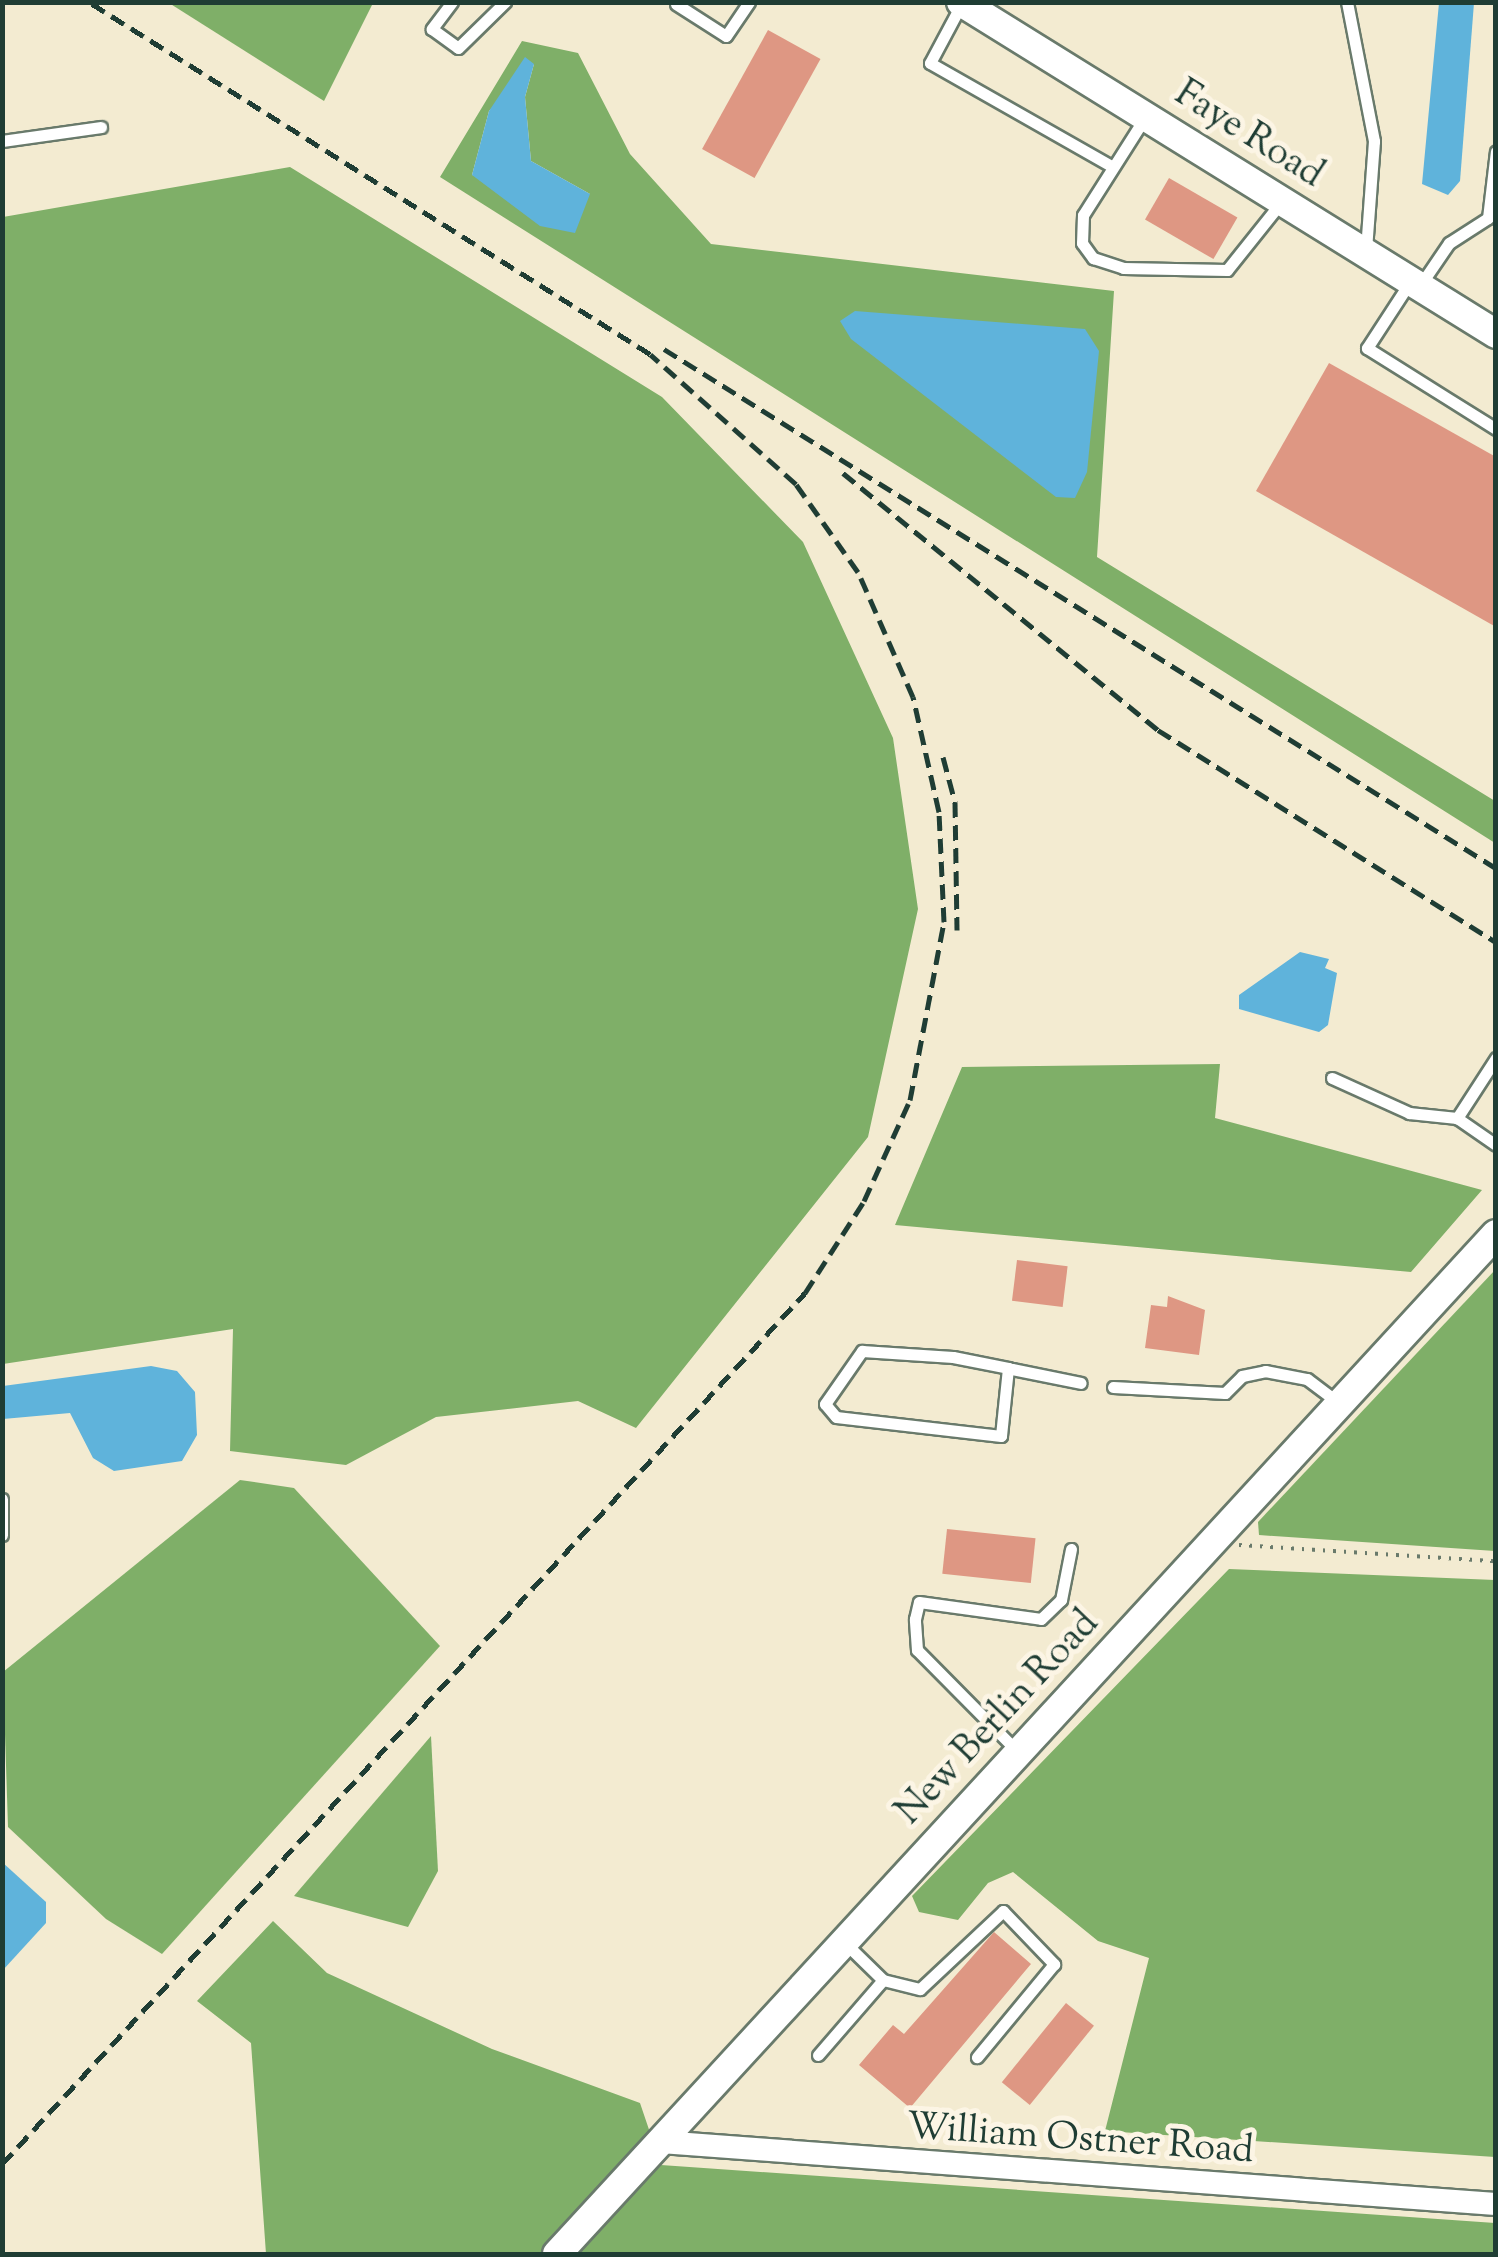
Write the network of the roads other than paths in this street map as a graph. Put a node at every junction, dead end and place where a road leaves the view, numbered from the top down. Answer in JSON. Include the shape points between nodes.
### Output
{"nodes":[{"id":1,"x":452,"y":2,"type":"edge"},
{"id":2,"x":505,"y":2,"type":"edge"},
{"id":3,"x":749,"y":2,"type":"edge"},
{"id":4,"x":1346,"y":2,"type":"edge"},
{"id":5,"x":962,"y":3,"type":"edge"},
{"id":6,"x":676,"y":4,"type":"edge"},
{"id":7,"x":1146,"y":117,"type":"junction"},
{"id":8,"x":101,"y":127,"type":"dead end"},
{"id":9,"x":2,"y":142,"type":"edge"},
{"id":10,"x":1496,"y":152,"type":"edge"},
{"id":11,"x":1113,"y":167,"type":"junction"},
{"id":12,"x":1282,"y":201,"type":"junction"},
{"id":13,"x":1492,"y":219,"type":"edge"},
{"id":14,"x":1366,"y":254,"type":"junction"},
{"id":15,"x":1415,"y":284,"type":"junction"},
{"id":16,"x":1496,"y":334,"type":"edge"},
{"id":17,"x":1496,"y":429,"type":"edge"},
{"id":18,"x":1496,"y":1058,"type":"edge"},
{"id":19,"x":1332,"y":1078,"type":"dead end"},
{"id":20,"x":1457,"y":1118,"type":"junction"},
{"id":21,"x":1496,"y":1145,"type":"edge"},
{"id":22,"x":1496,"y":1234,"type":"edge"},
{"id":23,"x":1008,"y":1368,"type":"junction"},
{"id":24,"x":1080,"y":1383,"type":"dead end"},
{"id":25,"x":1113,"y":1387,"type":"dead end"},
{"id":26,"x":1340,"y":1404,"type":"junction"},
{"id":27,"x":2,"y":1499,"type":"edge"},
{"id":28,"x":3,"y":1533,"type":"edge"},
{"id":29,"x":1071,"y":1550,"type":"dead end"},
{"id":30,"x":1018,"y":1754,"type":"junction"},
{"id":31,"x":844,"y":1942,"type":"junction"},
{"id":32,"x":883,"y":1980,"type":"junction"},
{"id":33,"x":818,"y":2055,"type":"dead end"},
{"id":34,"x":977,"y":2057,"type":"dead end"},
{"id":35,"x":661,"y":2142,"type":"junction"},
{"id":36,"x":1496,"y":2204,"type":"edge"},
{"id":37,"x":557,"y":2254,"type":"edge"}],
"edges":[{"from":1,"to":2,"type":"lane","via":[[432,29],[458,48]]},
{"from":3,"to":6,"type":"lane","via":[[726,36]]},
{"from":4,"to":14,"type":"lane","via":[[1374,141]]},
{"from":5,"to":7,"type":"street","name":"Faye Road"},
{"from":5,"to":11,"type":"lane","via":[[930,64]]},
{"from":7,"to":11,"type":"lane"},
{"from":7,"to":12,"type":"street","name":"Faye Road"},
{"from":8,"to":9,"type":"lane"},
{"from":10,"to":13,"type":"lane"},
{"from":11,"to":12,"type":"lane","via":[[1080,231],[1093,258],[1123,268],[1227,270]]},
{"from":12,"to":14,"type":"street","name":"Faye Road"},
{"from":13,"to":15,"type":"lane","via":[[1449,243]]},
{"from":14,"to":15,"type":"street","name":"Faye Road"},
{"from":15,"to":16,"type":"street","name":"Faye Road"},
{"from":15,"to":17,"type":"lane","via":[[1366,348]]},
{"from":18,"to":20,"type":"lane"},
{"from":19,"to":20,"type":"lane","via":[[1410,1112]]},
{"from":20,"to":21,"type":"lane"},
{"from":22,"to":26,"type":"street","name":"New Berlin Road"},
{"from":23,"to":23,"type":"lane","via":[[862,1351],[825,1404],[836,1417],[1000,1436]]},
{"from":23,"to":24,"type":"lane"},
{"from":25,"to":26,"type":"lane","via":[[1226,1393],[1242,1376],[1265,1371],[1307,1378]]},
{"from":26,"to":30,"type":"street","name":"New Berlin Road"},
{"from":27,"to":28,"type":"lane"},
{"from":29,"to":30,"type":"lane","via":[[1061,1600],[1041,1619],[920,1602],[915,1619],[917,1650]]},
{"from":30,"to":31,"type":"street","name":"New Berlin Road"},
{"from":31,"to":32,"type":"lane"},
{"from":31,"to":35,"type":"street","name":"New Berlin Road"},
{"from":32,"to":33,"type":"lane"},
{"from":32,"to":34,"type":"lane","via":[[920,1988],[1002,1911],[1054,1964]]},
{"from":35,"to":36,"type":"street","name":"William Ostner Road"},
{"from":35,"to":37,"type":"street","name":"New Berlin Road"}]}
